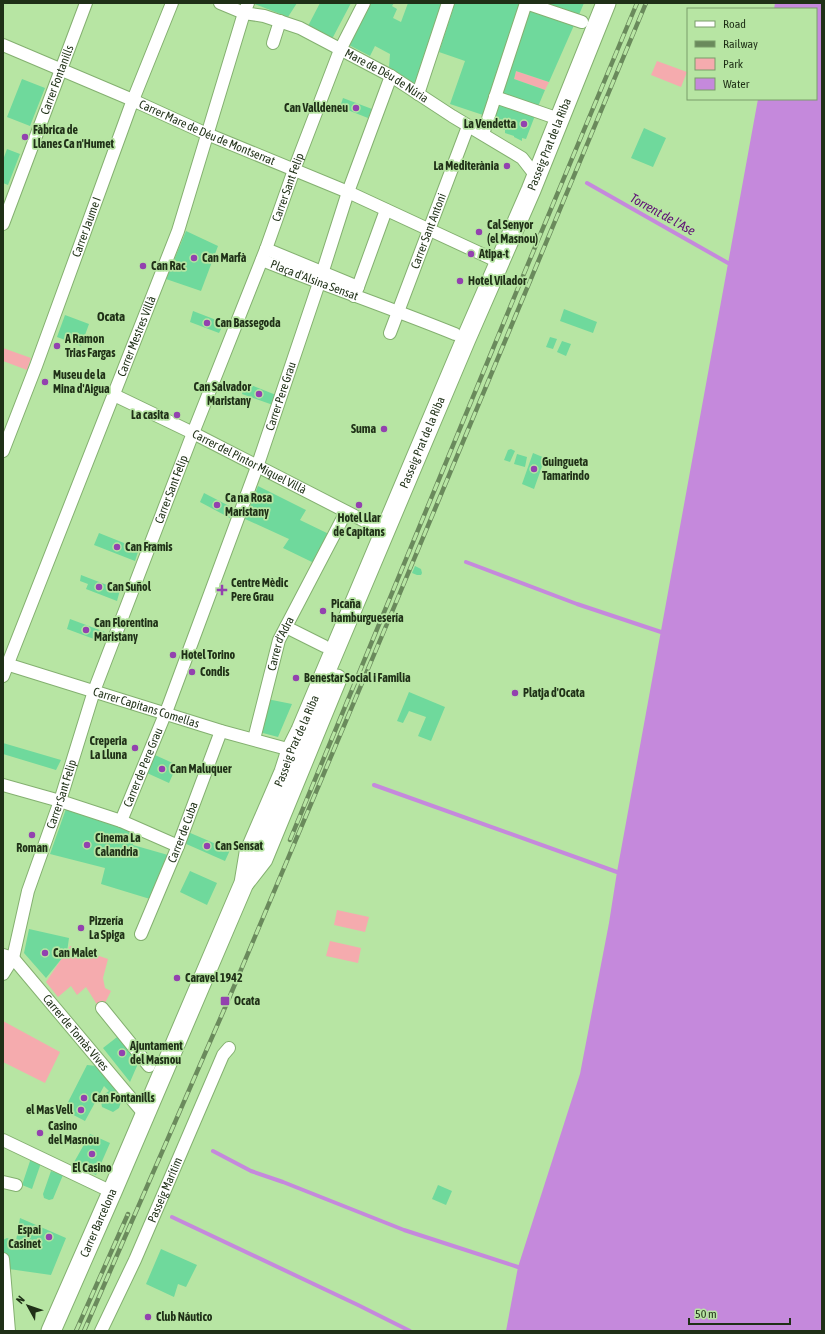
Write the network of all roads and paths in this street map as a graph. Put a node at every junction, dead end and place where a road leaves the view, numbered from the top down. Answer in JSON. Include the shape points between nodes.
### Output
{"nodes":[{"id":1,"x":86,"y":3,"type":"edge"},
{"id":2,"x":172,"y":3,"type":"edge"},
{"id":3,"x":220,"y":3,"type":"edge"},
{"id":4,"x":364,"y":3,"type":"edge"},
{"id":5,"x":448,"y":3,"type":"edge"},
{"id":6,"x":526,"y":3,"type":"edge"},
{"id":7,"x":615,"y":4,"type":"edge"},
{"id":8,"x":246,"y":8,"type":"edge"},
{"id":9,"x":280,"y":21,"type":"junction"},
{"id":10,"x":582,"y":22,"type":"dead end"},
{"id":11,"x":273,"y":43,"type":"dead end"},
{"id":12,"x":3,"y":45,"type":"edge"},
{"id":13,"x":340,"y":50,"type":"junction"},
{"id":14,"x":61,"y":70,"type":"junction"},
{"id":15,"x":391,"y":76,"type":"junction"},
{"id":16,"x":418,"y":94,"type":"junction"},
{"id":17,"x":495,"y":96,"type":"junction"},
{"id":18,"x":132,"y":100,"type":"junction"},
{"id":19,"x":559,"y":119,"type":"junction"},
{"id":20,"x":467,"y":129,"type":"dead end"},
{"id":21,"x":207,"y":134,"type":"junction"},
{"id":22,"x":483,"y":134,"type":"junction"},
{"id":23,"x":294,"y":170,"type":"junction"},
{"id":24,"x":535,"y":178,"type":"junction"},
{"id":25,"x":348,"y":192,"type":"junction"},
{"id":26,"x":386,"y":210,"type":"junction"},
{"id":27,"x":3,"y":224,"type":"edge"},
{"id":28,"x":428,"y":229,"type":"junction"},
{"id":29,"x":264,"y":255,"type":"junction"},
{"id":30,"x":499,"y":262,"type":"junction"},
{"id":31,"x":321,"y":278,"type":"junction"},
{"id":32,"x":356,"y":292,"type":"junction"},
{"id":33,"x":398,"y":311,"type":"junction"},
{"id":34,"x":390,"y":333,"type":"dead end"},
{"id":35,"x":455,"y":334,"type":"dead end"},
{"id":36,"x":114,"y":395,"type":"junction"},
{"id":37,"x":193,"y":433,"type":"junction"},
{"id":38,"x":3,"y":451,"type":"edge"},
{"id":39,"x":257,"y":467,"type":"junction"},
{"id":40,"x":346,"y":512,"type":"junction"},
{"id":41,"x":384,"y":531,"type":"junction"},
{"id":42,"x":286,"y":627,"type":"junction"},
{"id":43,"x":324,"y":646,"type":"dead end"},
{"id":44,"x":5,"y":664,"type":"edge"},
{"id":45,"x":3,"y":676,"type":"edge"},
{"id":46,"x":94,"y":691,"type":"junction"},
{"id":47,"x":166,"y":713,"type":"junction"},
{"id":48,"x":222,"y":731,"type":"junction"},
{"id":49,"x":254,"y":739,"type":"junction"},
{"id":50,"x":291,"y":750,"type":"junction"},
{"id":51,"x":3,"y":785,"type":"edge"},
{"id":52,"x":60,"y":801,"type":"junction"},
{"id":53,"x":121,"y":821,"type":"junction"},
{"id":54,"x":178,"y":846,"type":"junction"},
{"id":55,"x":263,"y":859,"type":"junction"},
{"id":56,"x":244,"y":883,"type":"junction"},
{"id":57,"x":141,"y":934,"type":"dead end"},
{"id":58,"x":8,"y":957,"type":"edge"},
{"id":59,"x":3,"y":974,"type":"edge"},
{"id":60,"x":102,"y":1008,"type":"dead end"},
{"id":61,"x":229,"y":1048,"type":"dead end"},
{"id":62,"x":149,"y":1066,"type":"dead end"},
{"id":63,"x":144,"y":1115,"type":"junction"},
{"id":64,"x":3,"y":1140,"type":"edge"},
{"id":65,"x":3,"y":1182,"type":"edge"},
{"id":66,"x":16,"y":1185,"type":"dead end"},
{"id":67,"x":112,"y":1192,"type":"junction"},
{"id":68,"x":3,"y":1259,"type":"edge"},
{"id":69,"x":9,"y":1331,"type":"edge"},
{"id":70,"x":51,"y":1331,"type":"edge"},
{"id":71,"x":101,"y":1331,"type":"edge"}],
"edges":[{"from":1,"to":14,"type":"street","name":"Carrer Fontanills"},
{"from":2,"to":18,"type":"street","name":"Carrer Jaume I"},
{"from":3,"to":8,"type":"street","name":"Mare de Déu de Núria"},
{"from":4,"to":13,"type":"street","name":"Carrer Sant Felip"},
{"from":5,"to":16,"type":"street"},
{"from":6,"to":10,"type":"street"},
{"from":6,"to":17,"type":"street"},
{"from":7,"to":19,"type":"main road","name":"Passeig Prat de la Riba"},
{"from":7,"to":55,"type":"main road"},
{"from":8,"to":9,"type":"street","name":"Mare de Déu de Núria"},
{"from":8,"to":21,"type":"street","name":"Carrer Mestres Villà"},
{"from":9,"to":11,"type":"street"},
{"from":9,"to":13,"type":"street","name":"Mare de Déu de Núria","via":[[300,28]]},
{"from":12,"to":14,"type":"street","name":"Carrer Mare de Déu de Montserrat"},
{"from":13,"to":15,"type":"street","name":"Mare de Déu de Núria"},
{"from":13,"to":23,"type":"street","name":"Carrer Sant Felip"},
{"from":14,"to":18,"type":"street","name":"Carrer Mare de Déu de Montserrat"},
{"from":14,"to":27,"type":"street","name":"Carrer Fontanills"},
{"from":15,"to":16,"type":"street","name":"Mare de Déu de Núria"},
{"from":15,"to":25,"type":"street","name":"Carrer Pere Grau"},
{"from":16,"to":22,"type":"street","name":"Mare de Déu de Núria"},
{"from":17,"to":19,"type":"street"},
{"from":17,"to":22,"type":"street"},
{"from":18,"to":21,"type":"street","name":"Carrer Mare de Déu de Montserrat"},
{"from":18,"to":38,"type":"street","name":"Carrer Jaume I"},
{"from":19,"to":24,"type":"main road","name":"Passeig Prat de la Riba"},
{"from":20,"to":28,"type":"street","name":"Carrer Sant Antoni"},
{"from":21,"to":23,"type":"street","name":"Carrer Mare de Déu de Montserrat"},
{"from":21,"to":36,"type":"street","name":"Carrer Mestres Villà","via":[[178,231]]},
{"from":22,"to":24,"type":"street","name":"Mare de Déu de Núria","via":[[522,158]]},
{"from":23,"to":25,"type":"street","name":"Carrer Mare de Déu de Montserrat"},
{"from":23,"to":29,"type":"street","name":"Carrer Sant Felip"},
{"from":24,"to":30,"type":"main road","name":"Passeig Prat de la Riba"},
{"from":25,"to":26,"type":"street","name":"Carrer Mare de Déu de Montserrat"},
{"from":25,"to":31,"type":"street","name":"Carrer Pere Grau"},
{"from":26,"to":28,"type":"street","name":"Carrer Mare de Déu de Montserrat"},
{"from":26,"to":32,"type":"street"},
{"from":28,"to":30,"type":"street","name":"Carrer Mare de Déu de Montserrat"},
{"from":28,"to":33,"type":"street","name":"Carrer Sant Antoni"},
{"from":29,"to":31,"type":"street","name":"Plaça d'Alsina Sensat"},
{"from":29,"to":37,"type":"street","name":"Carrer Sant Felip"},
{"from":30,"to":41,"type":"main road","name":"Passeig Prat de la Riba"},
{"from":31,"to":32,"type":"street","name":"Plaça d'Alsina Sensat"},
{"from":31,"to":39,"type":"street","name":"Carrer Pere Grau"},
{"from":32,"to":33,"type":"street","name":"Plaça d'Alsina Sensat"},
{"from":33,"to":34,"type":"street","name":"Carrer Sant Antoni"},
{"from":33,"to":35,"type":"street","name":"Plaça d'Alsina Sensat"},
{"from":36,"to":37,"type":"street","name":"Carrer del Pintor Miquel Villà"},
{"from":36,"to":44,"type":"street","name":"Carrer Mestres Villà"},
{"from":37,"to":39,"type":"street","name":"Carrer del Pintor Miquel Villà"},
{"from":37,"to":46,"type":"street","name":"Carrer Sant Felip"},
{"from":39,"to":40,"type":"street","name":"Carrer del Pintor Miquel Villà"},
{"from":39,"to":47,"type":"street","name":"Carrer Pere Grau"},
{"from":40,"to":41,"type":"street","name":"Carrer del Pintor Miquel Villà"},
{"from":40,"to":42,"type":"street","name":"Carrer d'Adra"},
{"from":41,"to":50,"type":"main road","name":"Passeig Prat de la Riba"},
{"from":42,"to":43,"type":"street"},
{"from":42,"to":49,"type":"street","name":"Carrer d'Adra","via":[[279,640]]},
{"from":44,"to":45,"type":"street","name":"Carrer Mestres Villà"},
{"from":44,"to":46,"type":"street","name":"Carrer Capitans Comellas"},
{"from":46,"to":47,"type":"street","name":"Carrer Capitans Comellas"},
{"from":46,"to":52,"type":"street","name":"Carrer Sant Felip"},
{"from":47,"to":48,"type":"street","name":"Carrer Capitans Comellas"},
{"from":47,"to":53,"type":"street","name":"Carrer de Pere Grau"},
{"from":48,"to":49,"type":"street","name":"Carrer Capitans Comellas"},
{"from":48,"to":54,"type":"street","name":"Carrer de Cuba"},
{"from":49,"to":50,"type":"street","name":"Carrer Capitans Comellas"},
{"from":50,"to":55,"type":"main road","via":[[296,760],[292,777],[270,827]]},
{"from":50,"to":56,"type":"main road","name":"Passeig Prat de la Riba","via":[[249,854]]},
{"from":51,"to":52,"type":"street"},
{"from":52,"to":53,"type":"street"},
{"from":52,"to":58,"type":"street","name":"Carrer Sant Felip","via":[[33,893]]},
{"from":53,"to":54,"type":"street"},
{"from":54,"to":57,"type":"street","name":"Carrer de Cuba"},
{"from":55,"to":56,"type":"main road"},
{"from":56,"to":63,"type":"main road"},
{"from":58,"to":59,"type":"street","name":"Carrer Sant Felip"},
{"from":58,"to":63,"type":"street","name":"Carrer de Tomàs Vives"},
{"from":60,"to":62,"type":"street"},
{"from":61,"to":71,"type":"street","name":"Passeig Marítim","via":[[223,1056],[135,1260]]},
{"from":63,"to":67,"type":"main road","name":"Carrer Barcelona"},
{"from":64,"to":67,"type":"street"},
{"from":65,"to":66,"type":"street"},
{"from":67,"to":70,"type":"main road","name":"Carrer Barcelona"},
{"from":68,"to":69,"type":"street"}]}
